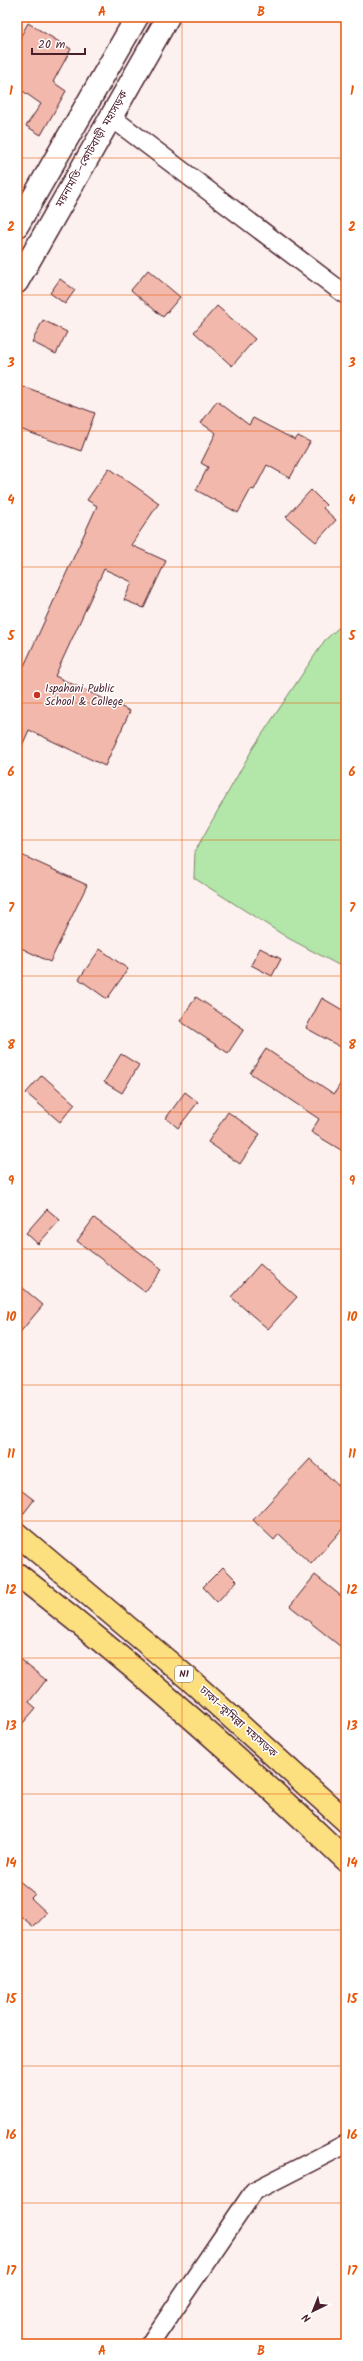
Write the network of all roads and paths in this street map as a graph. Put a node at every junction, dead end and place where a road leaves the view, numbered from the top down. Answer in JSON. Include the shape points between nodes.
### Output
{"nodes":[{"id":1,"x":137,"y":17,"type":"edge"},
{"id":2,"x":168,"y":17,"type":"edge"},
{"id":3,"x":111,"y":117,"type":"junction"},
{"id":4,"x":17,"y":226,"type":"edge"},
{"id":5,"x":17,"y":282,"type":"edge"},
{"id":6,"x":346,"y":295,"type":"edge"},
{"id":7,"x":17,"y":1534,"type":"edge"},
{"id":8,"x":17,"y":1574,"type":"edge"},
{"id":9,"x":346,"y":1821,"type":"edge"},
{"id":10,"x":346,"y":1860,"type":"edge"},
{"id":11,"x":346,"y":2144,"type":"edge"},
{"id":12,"x":150,"y":2344,"type":"edge"}],
"edges":[{"from":1,"to":4,"type":"main road"},
{"from":2,"to":3,"type":"main road","name":"ময়নামতি–কোটবাড়ী মহাসড়ক"},
{"from":3,"to":5,"type":"main road","name":"ময়নামতি–কোটবাড়ী মহাসড়ক"},
{"from":3,"to":6,"type":"street"},
{"from":7,"to":9,"type":"highway","name":"ঢাকা–কুমিল্লা মহাসড়ক","number":"N1","via":[[189,1679]]},
{"from":8,"to":10,"type":"highway","number":"N1","via":[[156,1686],[283,1799]]},
{"from":11,"to":12,"type":"street","via":[[254,2191]]}]}
